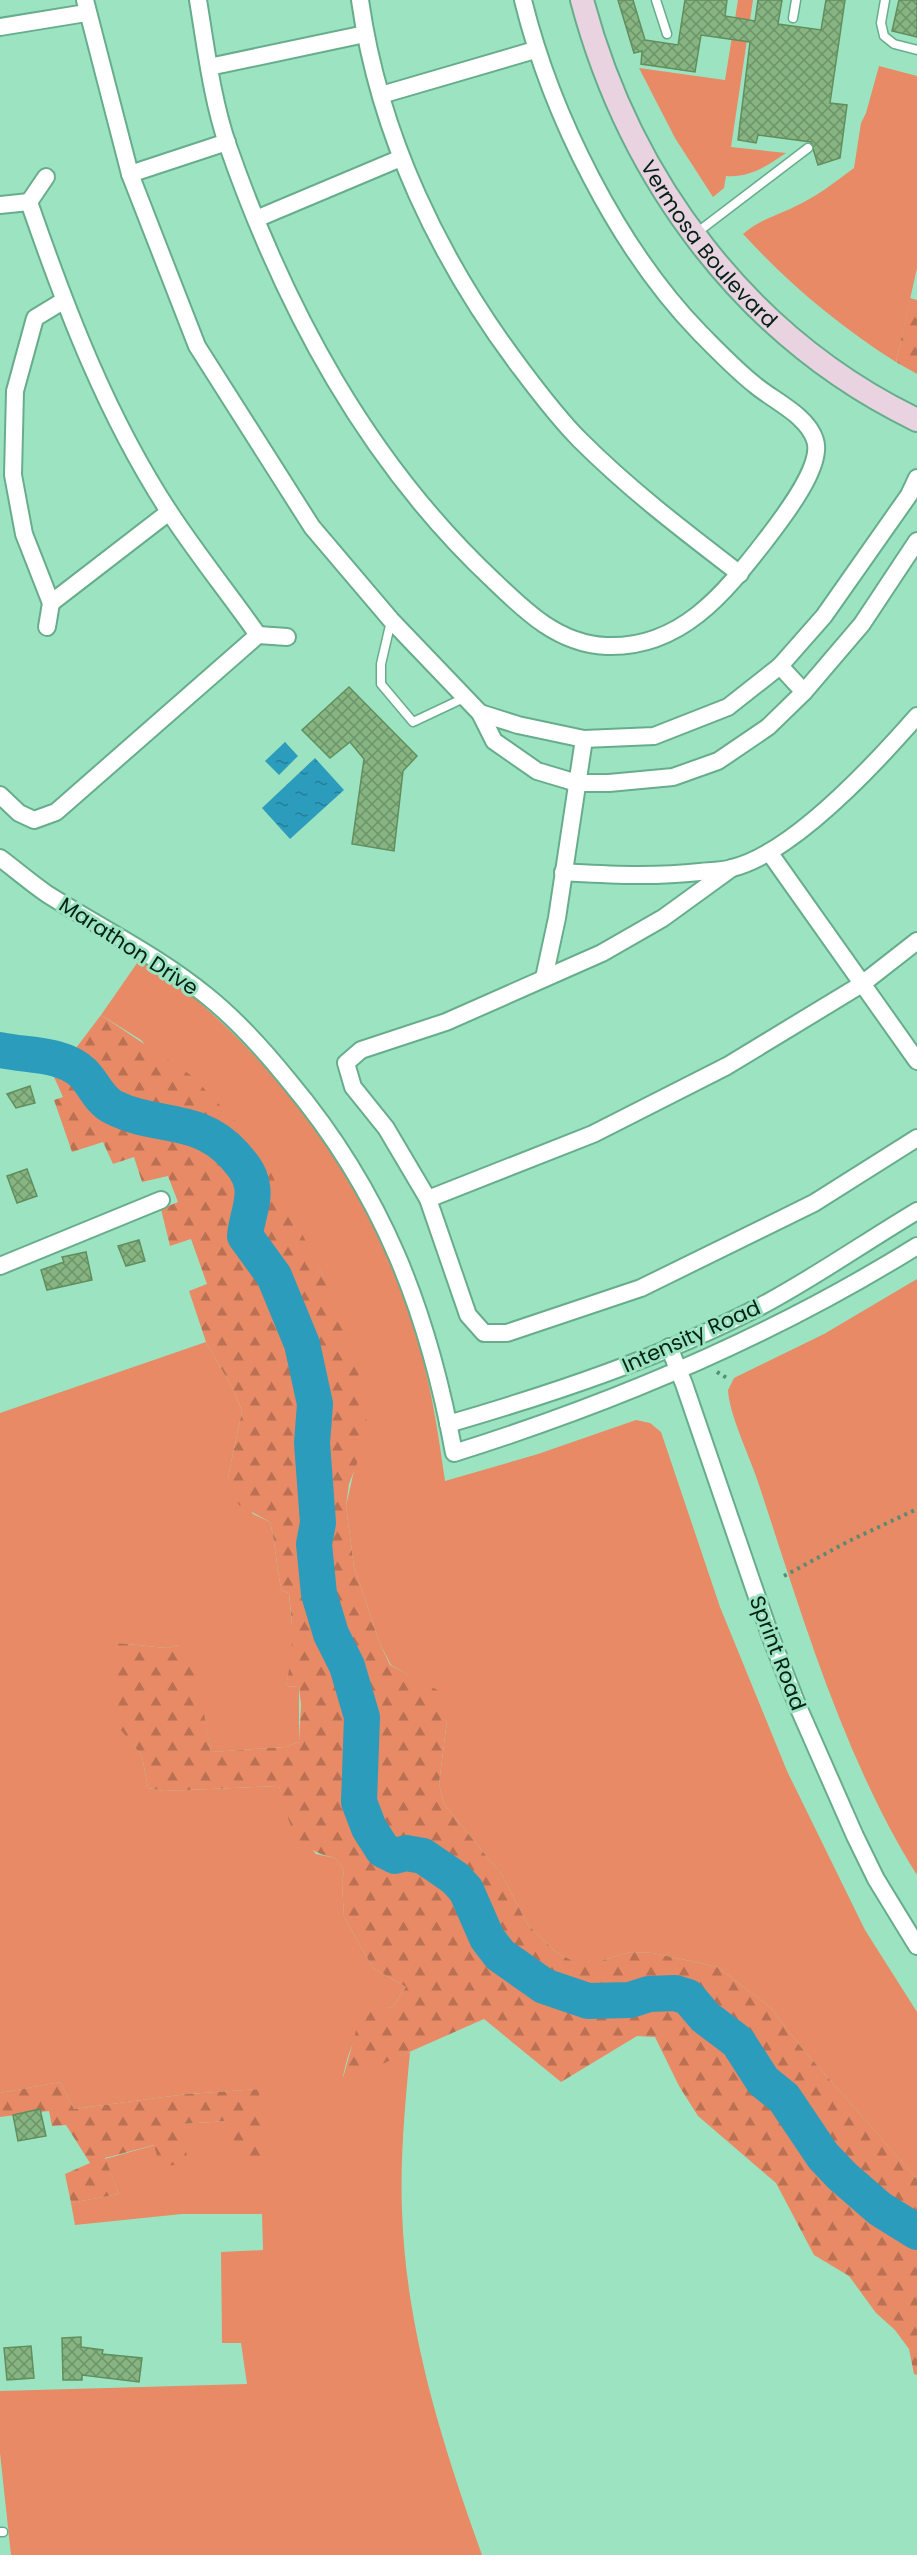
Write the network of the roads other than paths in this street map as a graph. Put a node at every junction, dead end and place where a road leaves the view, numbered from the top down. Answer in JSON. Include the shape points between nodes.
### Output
{"nodes":[{"id":1,"x":198,"y":0,"type":"edge"},
{"id":2,"x":360,"y":0,"type":"edge"},
{"id":3,"x":523,"y":0,"type":"edge"},
{"id":4,"x":582,"y":0,"type":"edge"},
{"id":5,"x":656,"y":0,"type":"edge"},
{"id":6,"x":796,"y":0,"type":"edge"},
{"id":7,"x":885,"y":0,"type":"edge"},
{"id":8,"x":85,"y":6,"type":"edge"},
{"id":9,"x":793,"y":18,"type":"dead end"},
{"id":10,"x":0,"y":27,"type":"edge"},
{"id":11,"x":365,"y":34,"type":"junction"},
{"id":12,"x":667,"y":34,"type":"dead end"},
{"id":13,"x":536,"y":50,"type":"junction"},
{"id":14,"x":917,"y":50,"type":"edge"},
{"id":15,"x":209,"y":67,"type":"junction"},
{"id":16,"x":381,"y":95,"type":"junction"},
{"id":17,"x":226,"y":142,"type":"junction"},
{"id":18,"x":808,"y":148,"type":"dead end"},
{"id":19,"x":401,"y":158,"type":"junction"},
{"id":20,"x":130,"y":174,"type":"junction"},
{"id":21,"x":46,"y":177,"type":"dead end"},
{"id":22,"x":29,"y":201,"type":"junction"},
{"id":23,"x":0,"y":205,"type":"edge"},
{"id":24,"x":256,"y":219,"type":"junction"},
{"id":25,"x":693,"y":236,"type":"junction"},
{"id":26,"x":63,"y":302,"type":"junction"},
{"id":27,"x":917,"y":420,"type":"edge"},
{"id":28,"x":917,"y":478,"type":"edge"},
{"id":29,"x":169,"y":512,"type":"junction"},
{"id":30,"x":917,"y":541,"type":"edge"},
{"id":31,"x":740,"y":574,"type":"junction"},
{"id":32,"x":51,"y":603,"type":"junction"},
{"id":33,"x":391,"y":621,"type":"junction"},
{"id":34,"x":47,"y":627,"type":"dead end"},
{"id":35,"x":258,"y":635,"type":"junction"},
{"id":36,"x":287,"y":638,"type":"dead end"},
{"id":37,"x":780,"y":666,"type":"junction"},
{"id":38,"x":804,"y":692,"type":"junction"},
{"id":39,"x":464,"y":698,"type":"junction"},
{"id":40,"x":480,"y":713,"type":"junction"},
{"id":41,"x":917,"y":716,"type":"edge"},
{"id":42,"x":584,"y":739,"type":"junction"},
{"id":43,"x":577,"y":783,"type":"junction"},
{"id":44,"x":0,"y":795,"type":"edge"},
{"id":45,"x":769,"y":852,"type":"junction"},
{"id":46,"x":0,"y":858,"type":"edge"},
{"id":47,"x":732,"y":868,"type":"junction"},
{"id":48,"x":563,"y":872,"type":"junction"},
{"id":49,"x":917,"y":940,"type":"edge"},
{"id":50,"x":544,"y":978,"type":"junction"},
{"id":51,"x":862,"y":984,"type":"junction"},
{"id":52,"x":917,"y":1061,"type":"edge"},
{"id":53,"x":917,"y":1138,"type":"edge"},
{"id":54,"x":428,"y":1198,"type":"junction"},
{"id":55,"x":161,"y":1200,"type":"dead end"},
{"id":56,"x":917,"y":1211,"type":"edge"},
{"id":57,"x":917,"y":1246,"type":"edge"},
{"id":58,"x":0,"y":1266,"type":"edge"},
{"id":59,"x":669,"y":1347,"type":"junction"},
{"id":60,"x":679,"y":1372,"type":"junction"},
{"id":61,"x":448,"y":1424,"type":"junction"},
{"id":62,"x":454,"y":1453,"type":"joint"},
{"id":63,"x":917,"y":1946,"type":"edge"}],
"edges":[{"from":1,"to":15,"type":"street"},
{"from":2,"to":11,"type":"street"},
{"from":3,"to":13,"type":"street"},
{"from":4,"to":25,"type":"main road","name":"Vermosa Boulevard","via":[[610,87],[646,160]]},
{"from":5,"to":12,"type":"lane"},
{"from":6,"to":9,"type":"lane"},
{"from":7,"to":14,"type":"lane","via":[[881,23],[884,36],[894,44]]},
{"from":8,"to":10,"type":"street"},
{"from":8,"to":20,"type":"street"},
{"from":11,"to":15,"type":"street"},
{"from":11,"to":16,"type":"street"},
{"from":13,"to":16,"type":"street"},
{"from":13,"to":31,"type":"street","via":[[579,152],[663,289],[698,331],[753,384],[806,423],[817,443],[815,464],[781,520]]},
{"from":15,"to":17,"type":"street"},
{"from":16,"to":19,"type":"street"},
{"from":17,"to":20,"type":"street"},
{"from":17,"to":24,"type":"street"},
{"from":18,"to":25,"type":"lane"},
{"from":19,"to":24,"type":"street"},
{"from":19,"to":31,"type":"street","via":[[468,294],[538,390],[578,438],[644,501]]},
{"from":20,"to":33,"type":"street","via":[[197,346],[312,527]]},
{"from":21,"to":22,"type":"street"},
{"from":22,"to":23,"type":"street"},
{"from":22,"to":26,"type":"street"},
{"from":24,"to":31,"type":"street","via":[[296,311],[331,377],[379,452],[477,566],[547,627],[577,642],[608,646],[642,641],[674,631],[709,608]]},
{"from":25,"to":27,"type":"main road","name":"Vermosa Boulevard","via":[[742,293],[799,345],[861,389]]},
{"from":26,"to":29,"type":"street","via":[[114,414]]},
{"from":26,"to":32,"type":"street","via":[[35,318],[15,391],[12,475],[24,534]]},
{"from":28,"to":37,"type":"street","via":[[824,616]]},
{"from":29,"to":32,"type":"street"},
{"from":29,"to":35,"type":"street"},
{"from":30,"to":38,"type":"street","via":[[862,624]]},
{"from":32,"to":34,"type":"street"},
{"from":33,"to":39,"type":"street"},
{"from":33,"to":39,"type":"lane","via":[[381,664],[381,684],[413,722]]},
{"from":35,"to":36,"type":"street"},
{"from":35,"to":44,"type":"street","via":[[56,812],[34,820],[19,813]]},
{"from":37,"to":38,"type":"street"},
{"from":37,"to":42,"type":"street","via":[[728,707],[654,736]]},
{"from":38,"to":43,"type":"street","via":[[768,727],[718,761],[673,777]]},
{"from":39,"to":40,"type":"street"},
{"from":40,"to":42,"type":"street"},
{"from":40,"to":43,"type":"street","via":[[494,741],[537,771]]},
{"from":41,"to":45,"type":"street","via":[[877,762],[829,806]]},
{"from":42,"to":43,"type":"street"},
{"from":43,"to":48,"type":"street"},
{"from":45,"to":47,"type":"street"},
{"from":45,"to":51,"type":"street"},
{"from":46,"to":61,"type":"street","name":"Marathon Drive","via":[[45,892],[157,959],[208,996],[256,1040],[314,1110],[365,1187],[398,1253],[424,1323]]},
{"from":47,"to":48,"type":"street","via":[[652,877]]},
{"from":47,"to":50,"type":"street","via":[[663,918],[602,954]]},
{"from":48,"to":50,"type":"street"},
{"from":49,"to":51,"type":"street"},
{"from":50,"to":54,"type":"street","via":[[446,1022],[361,1050],[346,1063],[353,1087],[386,1128]]},
{"from":51,"to":52,"type":"street"},
{"from":51,"to":54,"type":"street","via":[[727,1066],[593,1134]]},
{"from":53,"to":54,"type":"street","via":[[814,1203],[641,1288],[507,1333],[484,1333],[468,1315]]},
{"from":55,"to":58,"type":"street"},
{"from":56,"to":59,"type":"street","name":"Intensity Road","via":[[762,1305]]},
{"from":57,"to":60,"type":"street","name":"Intensity Road","via":[[779,1325]]},
{"from":59,"to":60,"type":"street","name":"Sprint Road"},
{"from":59,"to":61,"type":"street","name":"Intensity Road","via":[[577,1384]]},
{"from":60,"to":62,"type":"street","name":"Intensity Road","via":[[583,1411]]},
{"from":60,"to":63,"type":"street","name":"Sprint Road","via":[[796,1702],[876,1879]]},
{"from":61,"to":62,"type":"street","name":"Marathon Drive"}]}
